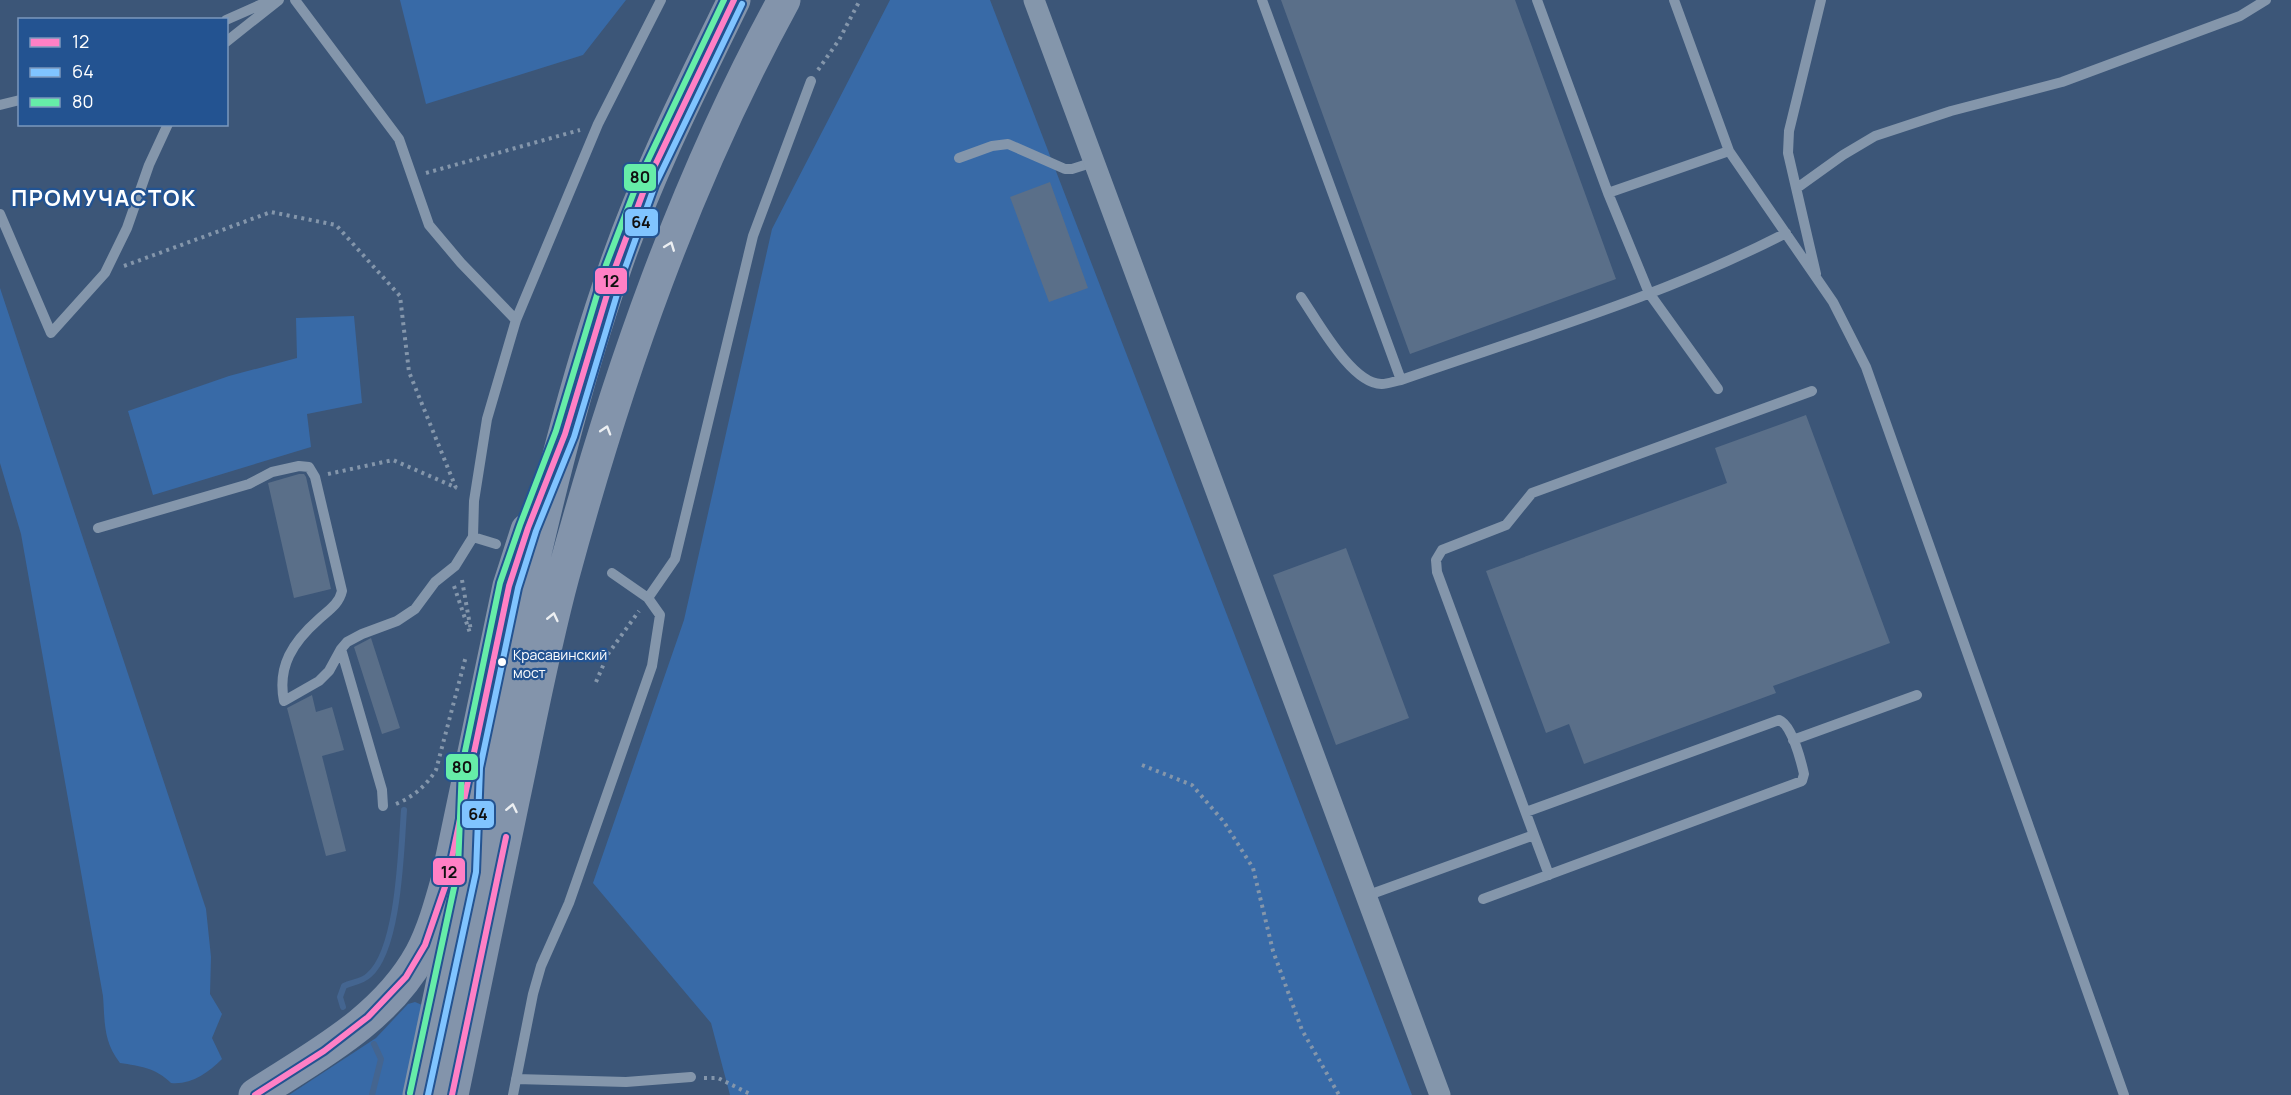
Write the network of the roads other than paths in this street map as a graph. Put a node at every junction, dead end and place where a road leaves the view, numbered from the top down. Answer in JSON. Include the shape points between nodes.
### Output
{"nodes":[{"id":1,"x":272,"y":0,"type":"edge"},
{"id":2,"x":279,"y":0,"type":"edge"},
{"id":3,"x":295,"y":0,"type":"edge"},
{"id":4,"x":660,"y":0,"type":"edge"},
{"id":5,"x":734,"y":0,"type":"edge"},
{"id":6,"x":783,"y":0,"type":"edge"},
{"id":7,"x":1034,"y":0,"type":"edge"},
{"id":8,"x":1262,"y":0,"type":"edge"},
{"id":9,"x":1538,"y":0,"type":"edge"},
{"id":10,"x":1674,"y":0,"type":"edge"},
{"id":11,"x":1821,"y":0,"type":"edge"},
{"id":12,"x":2266,"y":0,"type":"edge"},
{"id":13,"x":228,"y":19,"type":"edge"},
{"id":14,"x":228,"y":40,"type":"edge"},
{"id":15,"x":811,"y":81,"type":"road end"},
{"id":16,"x":18,"y":100,"type":"edge"},
{"id":17,"x":0,"y":105,"type":"edge"},
{"id":18,"x":167,"y":126,"type":"edge"},
{"id":19,"x":1729,"y":151,"type":"junction"},
{"id":20,"x":959,"y":158,"type":"dead end"},
{"id":21,"x":1094,"y":162,"type":"junction"},
{"id":22,"x":1797,"y":188,"type":"junction"},
{"id":23,"x":1608,"y":193,"type":"junction"},
{"id":24,"x":0,"y":214,"type":"edge"},
{"id":25,"x":1786,"y":233,"type":"junction"},
{"id":26,"x":1818,"y":280,"type":"junction"},
{"id":27,"x":1649,"y":293,"type":"junction"},
{"id":28,"x":1301,"y":297,"type":"dead end"},
{"id":29,"x":516,"y":320,"type":"junction"},
{"id":30,"x":1401,"y":380,"type":"junction"},
{"id":31,"x":1718,"y":389,"type":"dead end"},
{"id":32,"x":1812,"y":391,"type":"dead end"},
{"id":33,"x":565,"y":434,"type":"junction"},
{"id":34,"x":98,"y":528,"type":"dead end"},
{"id":35,"x":473,"y":537,"type":"junction"},
{"id":36,"x":496,"y":544,"type":"dead end"},
{"id":37,"x":612,"y":573,"type":"dead end"},
{"id":38,"x":648,"y":598,"type":"junction"},
{"id":39,"x":341,"y":649,"type":"junction"},
{"id":40,"x":1917,"y":695,"type":"dead end"},
{"id":41,"x":1793,"y":740,"type":"junction"},
{"id":42,"x":471,"y":767,"type":"junction"},
{"id":43,"x":383,"y":806,"type":"road end"},
{"id":44,"x":1526,"y":812,"type":"junction"},
{"id":45,"x":1534,"y":835,"type":"junction"},
{"id":46,"x":467,"y":870,"type":"junction"},
{"id":47,"x":1549,"y":874,"type":"junction"},
{"id":48,"x":1366,"y":896,"type":"junction"},
{"id":49,"x":1483,"y":899,"type":"dead end"},
{"id":50,"x":488,"y":927,"type":"junction"},
{"id":51,"x":691,"y":1077,"type":"road end"},
{"id":52,"x":516,"y":1079,"type":"junction"},
{"id":53,"x":255,"y":1095,"type":"edge"},
{"id":54,"x":419,"y":1095,"type":"edge"},
{"id":55,"x":452,"y":1095,"type":"edge"},
{"id":56,"x":467,"y":1095,"type":"edge"},
{"id":57,"x":513,"y":1095,"type":"edge"},
{"id":58,"x":1440,"y":1095,"type":"edge"},
{"id":59,"x":2124,"y":1095,"type":"edge"}],
"edges":[{"from":1,"to":13,"type":"lane"},
{"from":2,"to":14,"type":"lane"},
{"from":3,"to":29,"type":"lane","via":[[399,139],[429,225]]},
{"from":4,"to":29,"type":"lane","via":[[598,124]]},
{"from":5,"to":33,"type":"main road","via":[[647,182],[615,268]]},
{"from":50,"to":6,"type":"main road","one_way":true,"via":[[562,578],[622,377],[688,200]]},
{"from":7,"to":21,"type":"street"},
{"from":8,"to":30,"type":"lane"},
{"from":9,"to":23,"type":"lane"},
{"from":10,"to":19,"type":"lane"},
{"from":11,"to":22,"type":"lane","via":[[1789,131],[1788,153]]},
{"from":12,"to":22,"type":"lane","via":[[2240,16],[2062,82],[1875,136]]},
{"from":15,"to":38,"type":"lane","via":[[753,236],[675,559]]},
{"from":16,"to":17,"type":"lane"},
{"from":18,"to":24,"type":"lane","via":[[105,273],[51,333]]},
{"from":19,"to":23,"type":"lane"},
{"from":19,"to":25,"type":"lane"},
{"from":20,"to":21,"type":"lane","via":[[1008,144],[1065,169]]},
{"from":21,"to":48,"type":"street"},
{"from":22,"to":26,"type":"lane"},
{"from":23,"to":27,"type":"lane"},
{"from":25,"to":26,"type":"lane"},
{"from":25,"to":27,"type":"lane","via":[[1739,257]]},
{"from":26,"to":59,"type":"lane","via":[[1866,367]]},
{"from":27,"to":30,"type":"lane"},
{"from":27,"to":31,"type":"lane"},
{"from":28,"to":30,"type":"lane","via":[[1346,362],[1363,378],[1380,384]]},
{"from":29,"to":35,"type":"lane","via":[[487,419]]},
{"from":32,"to":44,"type":"lane","via":[[1532,494],[1506,525],[1442,550],[1436,560],[1437,572]]},
{"from":33,"to":42,"type":"main road","via":[[509,586]]},
{"from":33,"to":46,"type":"main road","via":[[516,638]]},
{"from":34,"to":39,"type":"lane","via":[[305,465],[315,477],[342,591],[336,604],[303,634],[284,663],[284,701],[319,681]]},
{"from":35,"to":36,"type":"lane"},
{"from":35,"to":39,"type":"lane","via":[[449,572],[435,582],[407,616],[355,637]]},
{"from":37,"to":38,"type":"lane"},
{"from":38,"to":52,"type":"lane","via":[[660,615],[652,666],[569,903],[541,966]]},
{"from":39,"to":43,"type":"lane","via":[[382,790]]},
{"from":40,"to":41,"type":"lane"},
{"from":41,"to":44,"type":"lane","via":[[1785,722],[1772,721]]},
{"from":41,"to":47,"type":"lane","via":[[1804,774],[1802,781]]},
{"from":42,"to":46,"type":"main road"},
{"from":42,"to":53,"type":"main road","via":[[447,881],[421,954],[404,979],[363,1022]]},
{"from":44,"to":45,"type":"lane"},
{"from":45,"to":47,"type":"lane"},
{"from":45,"to":48,"type":"lane"},
{"from":46,"to":54,"type":"main road"},
{"from":47,"to":49,"type":"lane"},
{"from":48,"to":58,"type":"street"},
{"from":50,"to":55,"type":"main road"},
{"from":50,"to":56,"type":"main road"},
{"from":51,"to":52,"type":"lane","via":[[626,1082]]},
{"from":52,"to":57,"type":"lane"}]}
